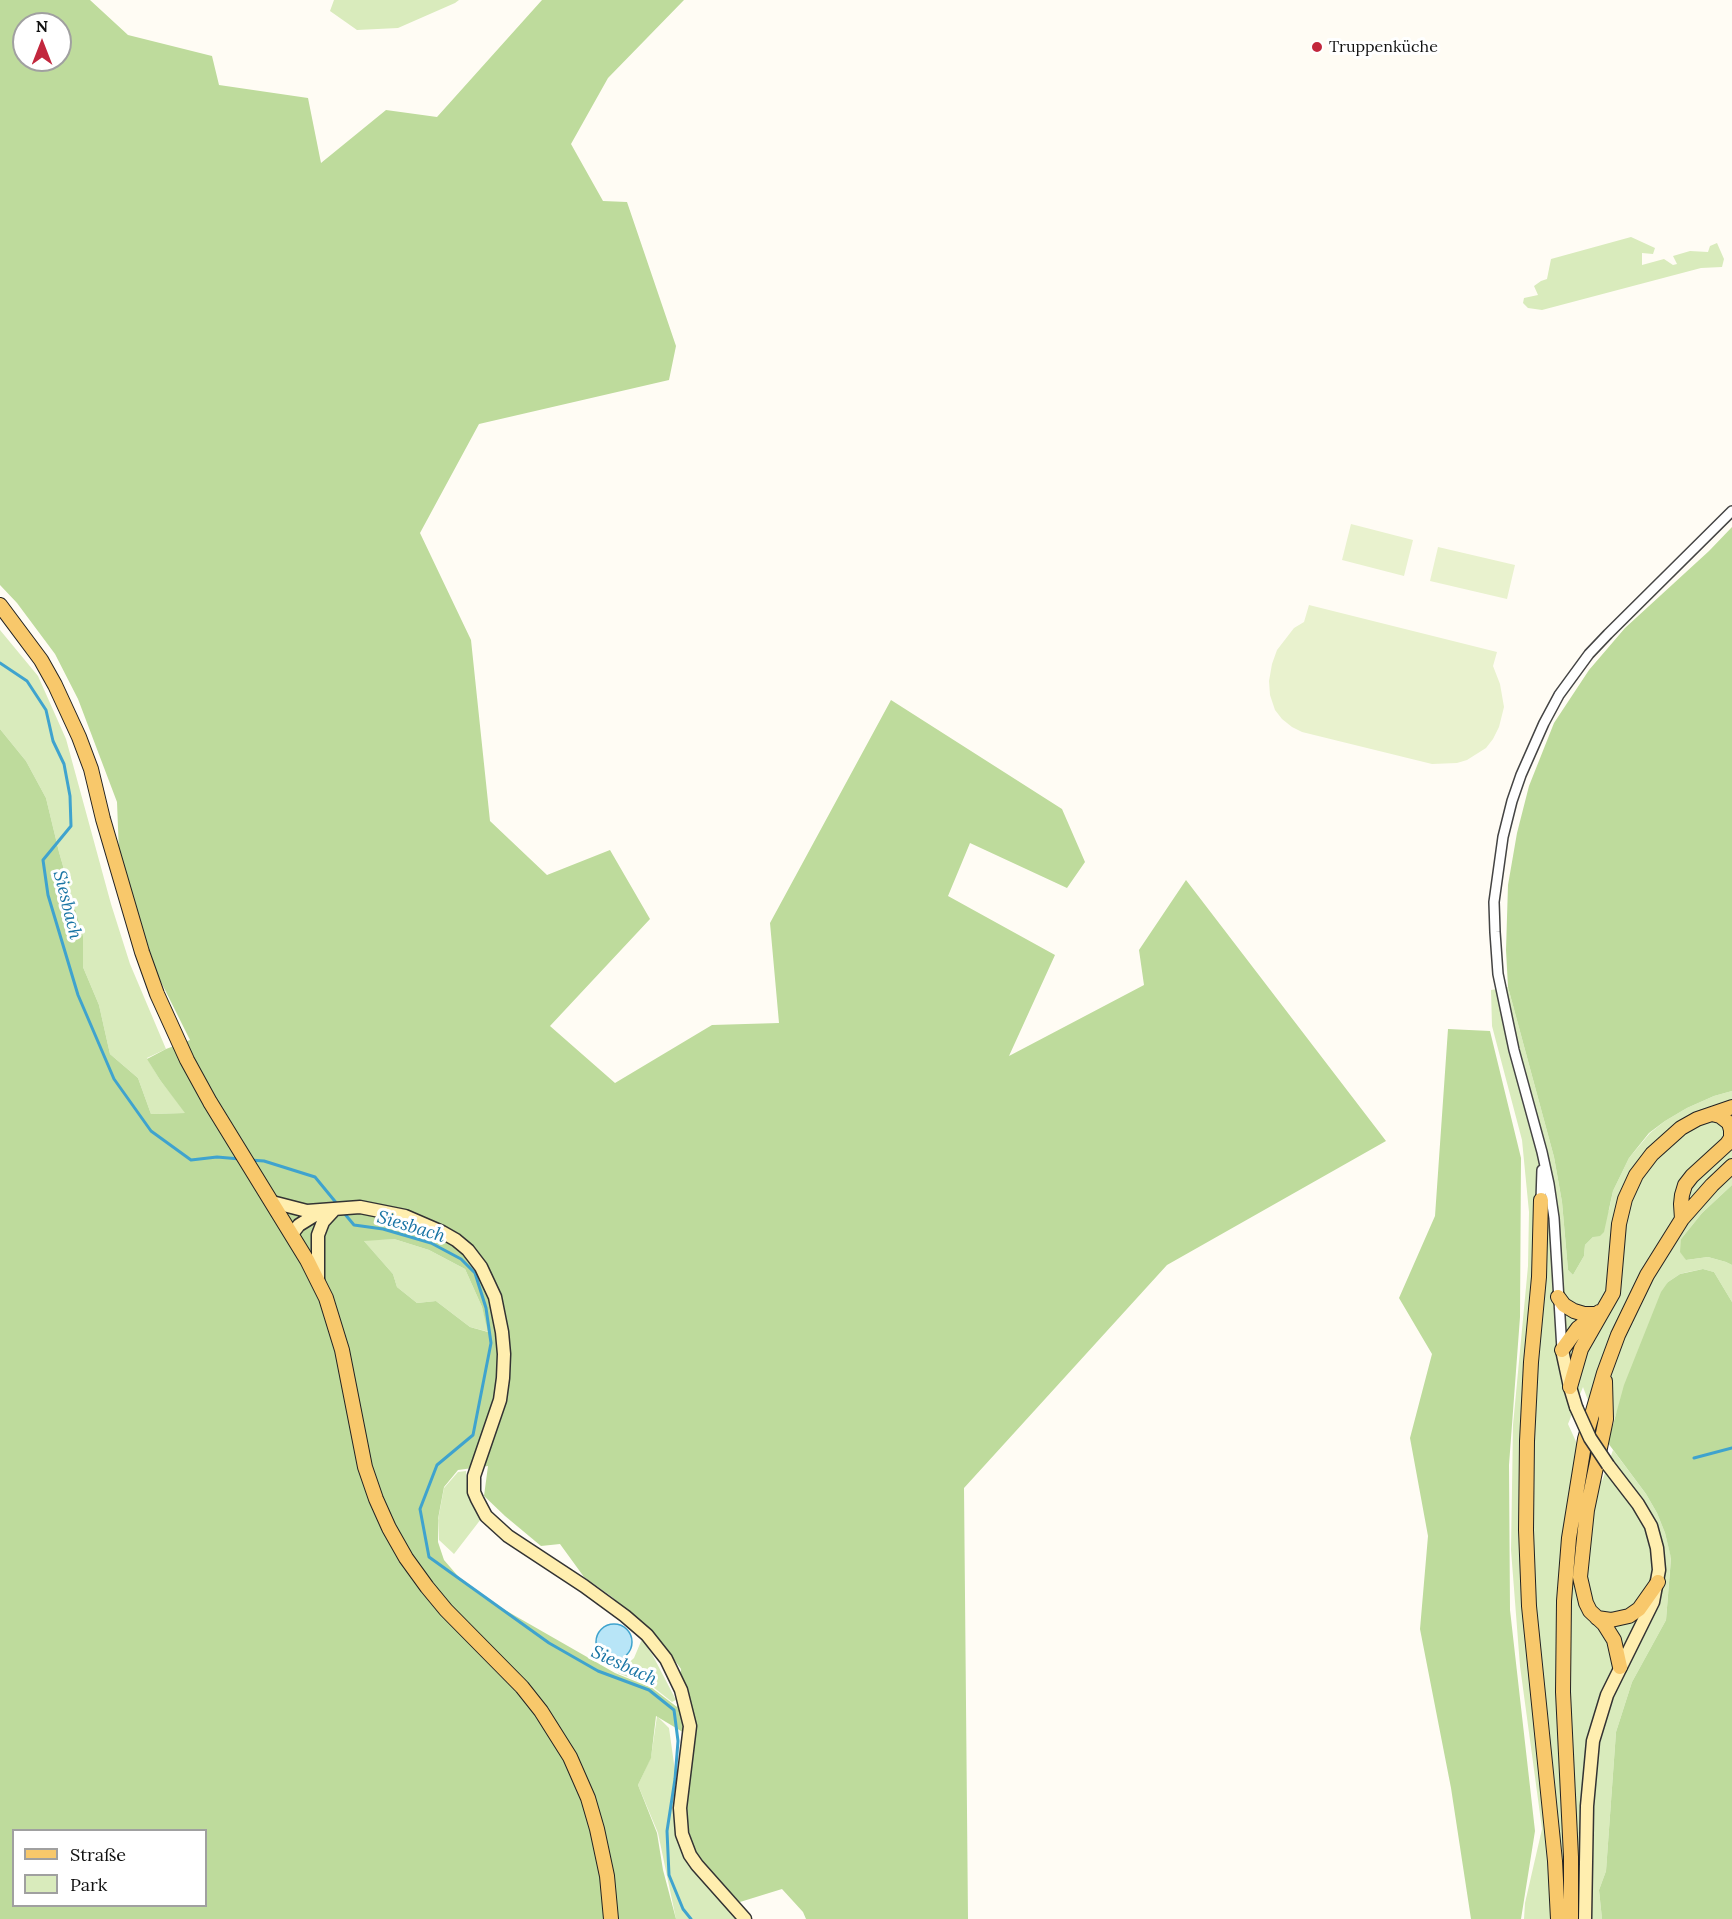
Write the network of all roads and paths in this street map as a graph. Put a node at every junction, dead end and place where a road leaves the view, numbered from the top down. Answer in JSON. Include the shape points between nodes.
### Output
{"nodes":[{"id":1,"x":1732,"y":511,"type":"edge"},
{"id":2,"x":0,"y":604,"type":"edge"},
{"id":3,"x":1732,"y":1107,"type":"edge"},
{"id":4,"x":1712,"y":1114,"type":"junction"},
{"id":5,"x":1542,"y":1152,"type":"junction"},
{"id":6,"x":1732,"y":1166,"type":"edge"},
{"id":7,"x":1541,"y":1200,"type":"joint"},
{"id":8,"x":272,"y":1202,"type":"junction"},
{"id":9,"x":335,"y":1209,"type":"junction"},
{"id":10,"x":321,"y":1211,"type":"junction"},
{"id":11,"x":1682,"y":1219,"type":"junction"},
{"id":12,"x":321,"y":1226,"type":"junction"},
{"id":13,"x":292,"y":1234,"type":"junction"},
{"id":14,"x":318,"y":1280,"type":"junction"},
{"id":15,"x":1558,"y":1297,"type":"junction"},
{"id":16,"x":1600,"y":1311,"type":"junction"},
{"id":17,"x":1562,"y":1350,"type":"junction"},
{"id":18,"x":1604,"y":1373,"type":"junction"},
{"id":19,"x":1570,"y":1387,"type":"junction"},
{"id":20,"x":1658,"y":1582,"type":"junction"},
{"id":21,"x":1597,"y":1618,"type":"junction"},
{"id":22,"x":1620,"y":1667,"type":"junction"},
{"id":23,"x":1569,"y":1798,"type":"junction"},
{"id":24,"x":743,"y":1916,"type":"edge"},
{"id":25,"x":611,"y":1919,"type":"edge"},
{"id":26,"x":1558,"y":1919,"type":"edge"},
{"id":27,"x":1571,"y":1919,"type":"edge"},
{"id":28,"x":1585,"y":1919,"type":"edge"}],
"edges":[{"from":1,"to":5,"type":"street","via":[[1589,654],[1544,723],[1512,801],[1497,871],[1496,956]]},
{"from":2,"to":8,"type":"main road","via":[[56,685],[79,737],[142,952],[182,1050]]},
{"from":3,"to":4,"type":"main road"},
{"from":4,"to":11,"type":"main road","via":[[1729,1123],[1731,1138],[1685,1185]]},
{"from":4,"to":16,"type":"main road","via":[[1671,1136],[1636,1175],[1621,1211],[1614,1288]]},
{"from":5,"to":7,"type":"street"},
{"from":5,"to":15,"type":"street","via":[[1554,1218]]},
{"from":6,"to":11,"type":"main road"},
{"from":7,"to":26,"type":"main road","via":[[1528,1401],[1526,1530],[1529,1606]]},
{"from":8,"to":10,"type":"street"},
{"from":8,"to":13,"type":"main road"},
{"from":9,"to":10,"type":"street"},
{"from":9,"to":12,"type":"street"},
{"from":9,"to":24,"type":"street","via":[[369,1208],[427,1224],[456,1240],[481,1267],[495,1298],[504,1354],[500,1400],[474,1476],[474,1492],[486,1516],[508,1536],[624,1616],[647,1635],[666,1659],[681,1690],[690,1725],[680,1808],[682,1834],[690,1855]]},
{"from":10,"to":13,"type":"street"},
{"from":11,"to":18,"type":"main road","via":[[1636,1296]]},
{"from":12,"to":13,"type":"street"},
{"from":12,"to":14,"type":"street"},
{"from":13,"to":14,"type":"main road"},
{"from":14,"to":25,"type":"main road","via":[[342,1350],[365,1467],[388,1528],[427,1587],[522,1687],[570,1756],[597,1829]]},
{"from":15,"to":16,"type":"main road","via":[[1574,1311]]},
{"from":15,"to":17,"type":"street"},
{"from":16,"to":17,"type":"main road","via":[[1578,1328]]},
{"from":16,"to":19,"type":"main road","via":[[1581,1349]]},
{"from":17,"to":19,"type":"street"},
{"from":18,"to":21,"type":"main road","via":[[1606,1419],[1590,1490],[1580,1577],[1586,1603]]},
{"from":18,"to":23,"type":"main road","via":[[1585,1439],[1566,1565],[1563,1692]]},
{"from":19,"to":20,"type":"street","bridge":true,"via":[[1590,1438],[1651,1526],[1659,1559]]},
{"from":20,"to":21,"type":"main road","via":[[1639,1609],[1629,1616]]},
{"from":20,"to":22,"type":"street","via":[[1648,1614]]},
{"from":21,"to":22,"type":"main road","via":[[1614,1640]]},
{"from":22,"to":28,"type":"street","via":[[1602,1710],[1591,1756]]},
{"from":23,"to":26,"type":"main road"},
{"from":23,"to":27,"type":"main road"}]}
